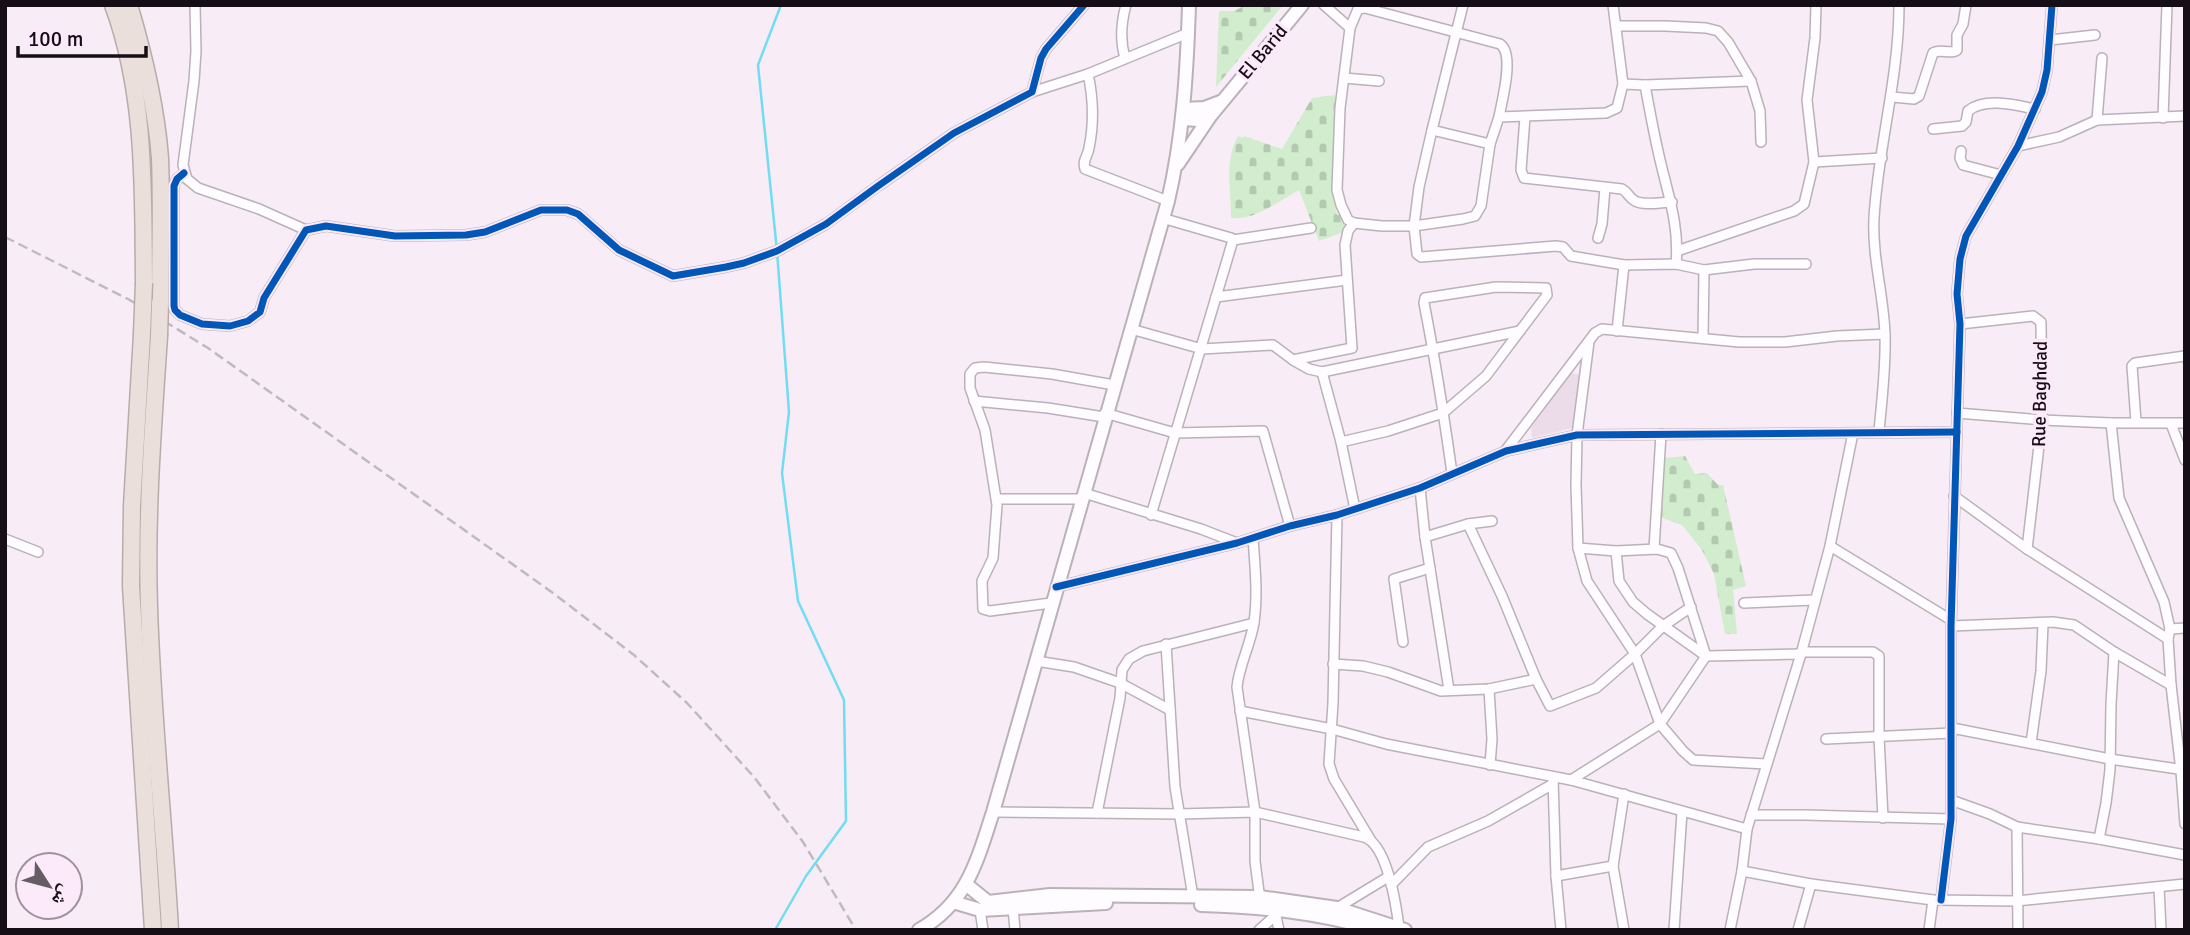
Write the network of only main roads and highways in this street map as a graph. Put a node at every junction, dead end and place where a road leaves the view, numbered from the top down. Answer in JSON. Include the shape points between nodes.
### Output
{"nodes":[{"id":1,"x":113,"y":5,"type":"edge"},
{"id":2,"x":130,"y":5,"type":"edge"},
{"id":3,"x":153,"y":930,"type":"edge"},
{"id":4,"x":170,"y":930,"type":"edge"}],
"edges":[{"from":1,"to":3,"type":"highway","bridge":true,"via":[[134,86],[142,155],[144,283],[131,586]]},
{"from":2,"to":4,"type":"highway","bridge":true,"via":[[147,70],[160,157],[159,336],[148,535],[157,762]]}]}
